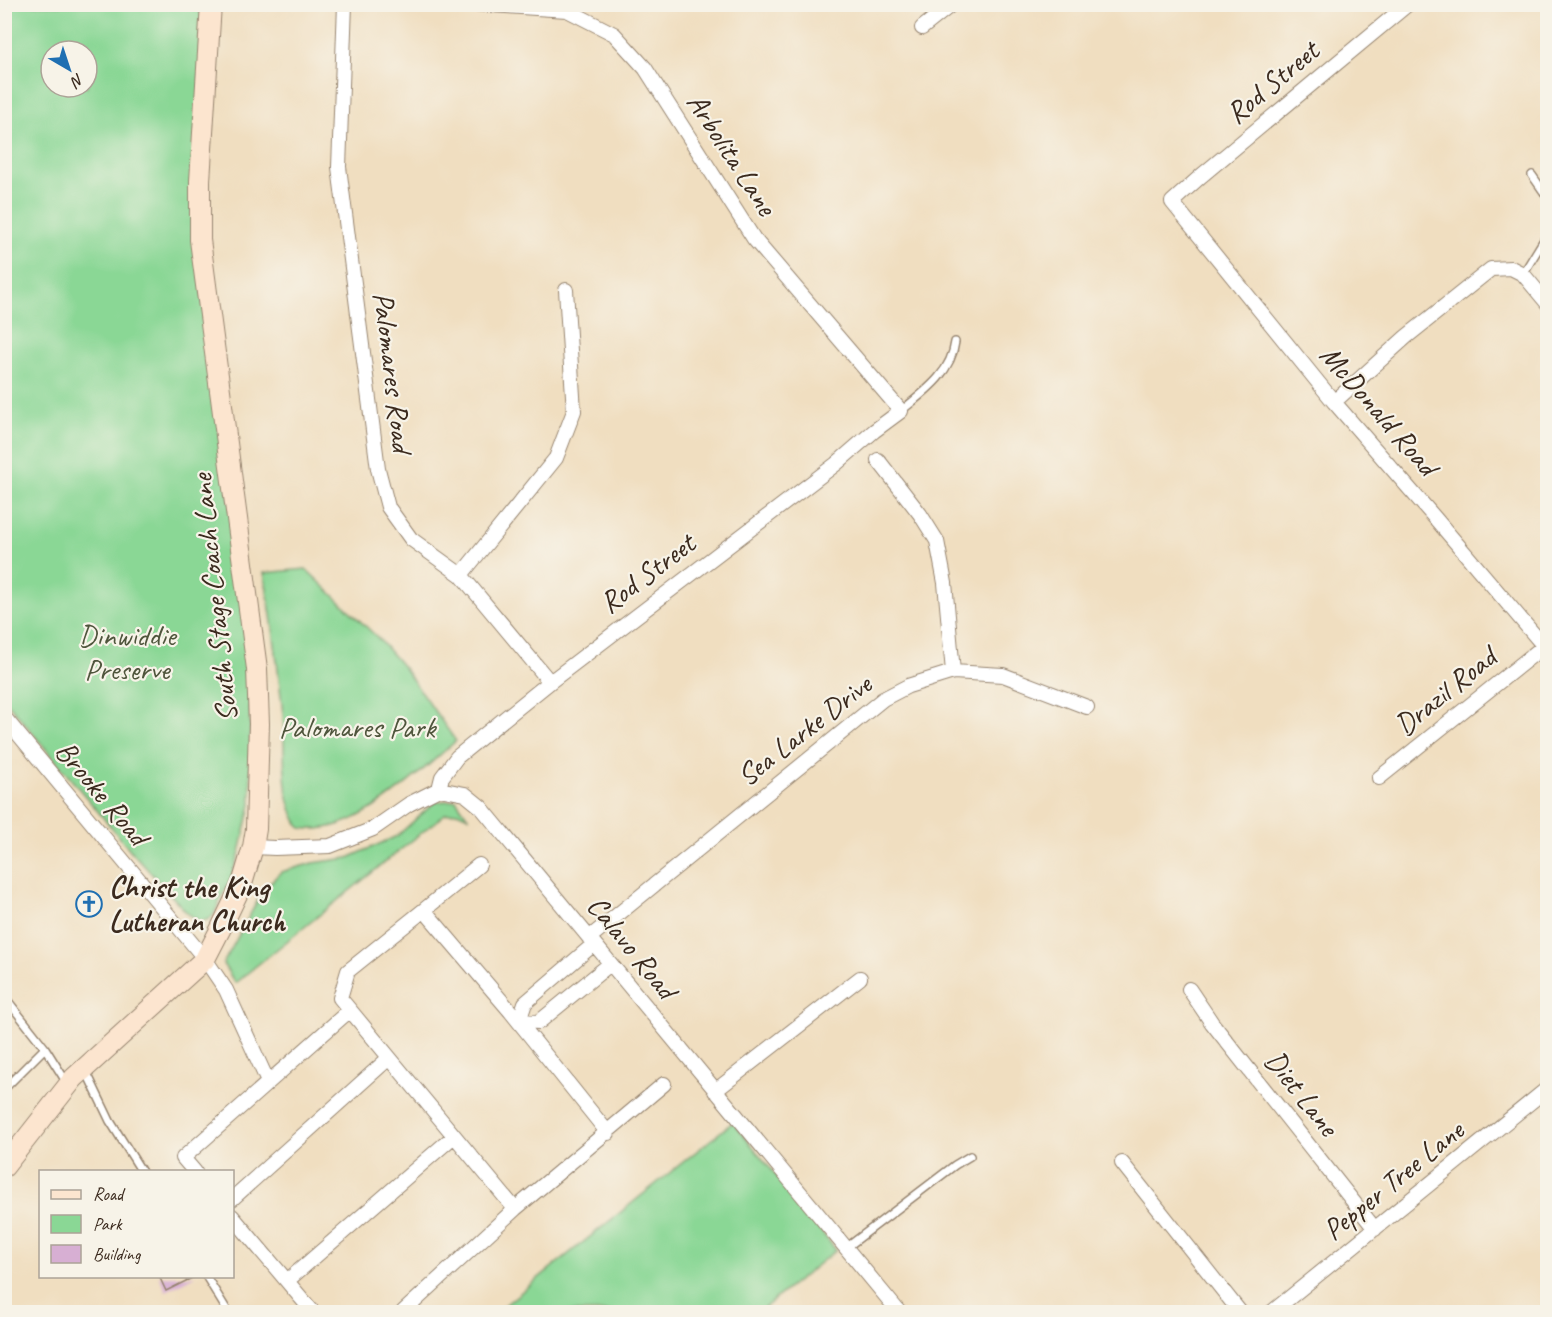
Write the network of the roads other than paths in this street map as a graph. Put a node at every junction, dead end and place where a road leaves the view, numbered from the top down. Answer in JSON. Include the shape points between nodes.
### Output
{"nodes":[{"id":1,"x":211,"y":4,"type":"edge"},
{"id":2,"x":345,"y":4,"type":"edge"},
{"id":3,"x":475,"y":4,"type":"edge"},
{"id":4,"x":952,"y":4,"type":"edge"},
{"id":5,"x":1404,"y":6,"type":"edge"},
{"id":6,"x":922,"y":28,"type":"dead end"},
{"id":7,"x":1532,"y":175,"type":"dead end"},
{"id":8,"x":1548,"y":198,"type":"edge"},
{"id":9,"x":1172,"y":202,"type":"joint"},
{"id":10,"x":1548,"y":233,"type":"edge"},
{"id":11,"x":1523,"y":274,"type":"junction"},
{"id":12,"x":566,"y":290,"type":"dead end"},
{"id":13,"x":1548,"y":304,"type":"edge"},
{"id":14,"x":955,"y":342,"type":"dead end"},
{"id":15,"x":1334,"y":402,"type":"junction"},
{"id":16,"x":901,"y":411,"type":"junction"},
{"id":17,"x":878,"y":460,"type":"dead end"},
{"id":18,"x":461,"y":575,"type":"junction"},
{"id":19,"x":1546,"y":649,"type":"edge"},
{"id":20,"x":953,"y":672,"type":"junction"},
{"id":21,"x":550,"y":682,"type":"junction"},
{"id":22,"x":1087,"y":706,"type":"dead end"},
{"id":23,"x":5,"y":718,"type":"edge"},
{"id":24,"x":1379,"y":778,"type":"dead end"},
{"id":25,"x":440,"y":789,"type":"junction"},
{"id":26,"x":253,"y":847,"type":"junction"},
{"id":27,"x":479,"y":865,"type":"dead end"},
{"id":28,"x":424,"y":910,"type":"junction"},
{"id":29,"x":592,"y":941,"type":"junction"},
{"id":30,"x":205,"y":959,"type":"junction"},
{"id":31,"x":610,"y":964,"type":"junction"},
{"id":32,"x":860,"y":978,"type":"dead end"},
{"id":33,"x":1188,"y":989,"type":"dead end"},
{"id":34,"x":4,"y":996,"type":"edge"},
{"id":35,"x":350,"y":1010,"type":"junction"},
{"id":36,"x":519,"y":1021,"type":"junction"},
{"id":37,"x":45,"y":1048,"type":"junction"},
{"id":38,"x":389,"y":1058,"type":"junction"},
{"id":39,"x":85,"y":1069,"type":"junction"},
{"id":40,"x":268,"y":1083,"type":"junction"},
{"id":41,"x":664,"y":1084,"type":"dead end"},
{"id":42,"x":68,"y":1086,"type":"junction"},
{"id":43,"x":1548,"y":1088,"type":"edge"},
{"id":44,"x":4,"y":1089,"type":"edge"},
{"id":45,"x":715,"y":1091,"type":"junction"},
{"id":46,"x":608,"y":1133,"type":"junction"},
{"id":47,"x":454,"y":1136,"type":"junction"},
{"id":48,"x":970,"y":1156,"type":"dead end"},
{"id":49,"x":1122,"y":1163,"type":"dead end"},
{"id":50,"x":4,"y":1167,"type":"edge"},
{"id":51,"x":141,"y":1170,"type":"edge"},
{"id":52,"x":193,"y":1170,"type":"edge"},
{"id":53,"x":234,"y":1197,"type":"edge"},
{"id":54,"x":515,"y":1209,"type":"junction"},
{"id":55,"x":234,"y":1218,"type":"edge"},
{"id":56,"x":1375,"y":1229,"type":"junction"},
{"id":57,"x":846,"y":1248,"type":"junction"},
{"id":58,"x":207,"y":1278,"type":"edge"},
{"id":59,"x":287,"y":1281,"type":"junction"},
{"id":60,"x":228,"y":1312,"type":"edge"},
{"id":61,"x":313,"y":1312,"type":"edge"},
{"id":62,"x":404,"y":1312,"type":"edge"},
{"id":63,"x":899,"y":1312,"type":"edge"},
{"id":64,"x":1240,"y":1312,"type":"edge"},
{"id":65,"x":1272,"y":1312,"type":"edge"}],
"edges":[{"from":1,"to":26,"type":"main road","name":"South Stage Coach Lane","via":[[200,240],[257,669]]},
{"from":2,"to":18,"type":"street","name":"Palomares Road","via":[[339,166],[378,469],[388,507],[411,539]]},
{"from":3,"to":16,"type":"street","name":"Arbolita Lane","via":[[567,10],[614,34],[645,68],[754,239]]},
{"from":4,"to":6,"type":"street"},
{"from":5,"to":9,"type":"street","name":"Rod Street"},
{"from":7,"to":8,"type":"lane"},
{"from":9,"to":15,"type":"street","name":"McDonald Road"},
{"from":10,"to":11,"type":"lane"},
{"from":11,"to":13,"type":"street"},
{"from":11,"to":15,"type":"street","via":[[1511,268],[1491,269],[1406,337]]},
{"from":12,"to":18,"type":"street","via":[[574,411],[556,458]]},
{"from":14,"to":16,"type":"lane","via":[[942,375]]},
{"from":15,"to":19,"type":"street","name":"McDonald Road"},
{"from":16,"to":21,"type":"street","name":"Rod Street"},
{"from":17,"to":20,"type":"street","via":[[937,541]]},
{"from":18,"to":21,"type":"street","name":"Palomares Road"},
{"from":19,"to":24,"type":"street","name":"Drazil Road"},
{"from":20,"to":22,"type":"street","name":"Sea Larke Drive","via":[[1003,675]]},
{"from":20,"to":29,"type":"street","name":"Sea Larke Drive","via":[[908,686],[883,699]]},
{"from":21,"to":25,"type":"street","name":"Rod Street","via":[[457,757],[442,777]]},
{"from":23,"to":30,"type":"street","name":"Brooke Road"},
{"from":25,"to":26,"type":"street","via":[[409,804],[373,829],[330,846]]},
{"from":25,"to":29,"type":"street","name":"Calavo Road","via":[[465,794],[481,807]]},
{"from":26,"to":30,"type":"main road","name":"South Stage Coach Lane","via":[[242,884]]},
{"from":27,"to":28,"type":"street"},
{"from":28,"to":35,"type":"street","via":[[348,971],[340,998]]},
{"from":28,"to":36,"type":"street"},
{"from":29,"to":31,"type":"street","name":"Calavo Road"},
{"from":29,"to":36,"type":"street","name":"Sea Larke Drive","via":[[525,1003]]},
{"from":30,"to":39,"type":"main road","name":"South Stage Coach Lane"},
{"from":30,"to":40,"type":"street","name":"Brooke Road","via":[[226,990]]},
{"from":31,"to":36,"type":"street","via":[[539,1022]]},
{"from":31,"to":45,"type":"street","name":"Calavo Road"},
{"from":32,"to":45,"type":"street"},
{"from":33,"to":56,"type":"street","name":"Diet Lane"},
{"from":34,"to":37,"type":"lane"},
{"from":35,"to":38,"type":"street"},
{"from":35,"to":40,"type":"street"},
{"from":36,"to":46,"type":"street"},
{"from":37,"to":42,"type":"lane"},
{"from":37,"to":44,"type":"lane"},
{"from":38,"to":47,"type":"street"},
{"from":38,"to":53,"type":"street"},
{"from":39,"to":42,"type":"main road","name":"South Stage Coach Lane"},
{"from":39,"to":51,"type":"lane","via":[[110,1121]]},
{"from":40,"to":52,"type":"street","via":[[183,1158]]},
{"from":41,"to":46,"type":"street"},
{"from":42,"to":50,"type":"main road","name":"South Stage Coach Lane"},
{"from":43,"to":56,"type":"street","name":"Pepper Tree Lane"},
{"from":45,"to":57,"type":"street","name":"Calavo Road"},
{"from":46,"to":54,"type":"street"},
{"from":47,"to":54,"type":"street"},
{"from":47,"to":59,"type":"street"},
{"from":48,"to":57,"type":"lane"},
{"from":49,"to":64,"type":"street"},
{"from":54,"to":62,"type":"street"},
{"from":55,"to":59,"type":"street"},
{"from":56,"to":65,"type":"street","name":"Pepper Tree Lane"},
{"from":57,"to":63,"type":"street","name":"Calavo Road"},
{"from":58,"to":60,"type":"lane"},
{"from":59,"to":61,"type":"street"}]}
